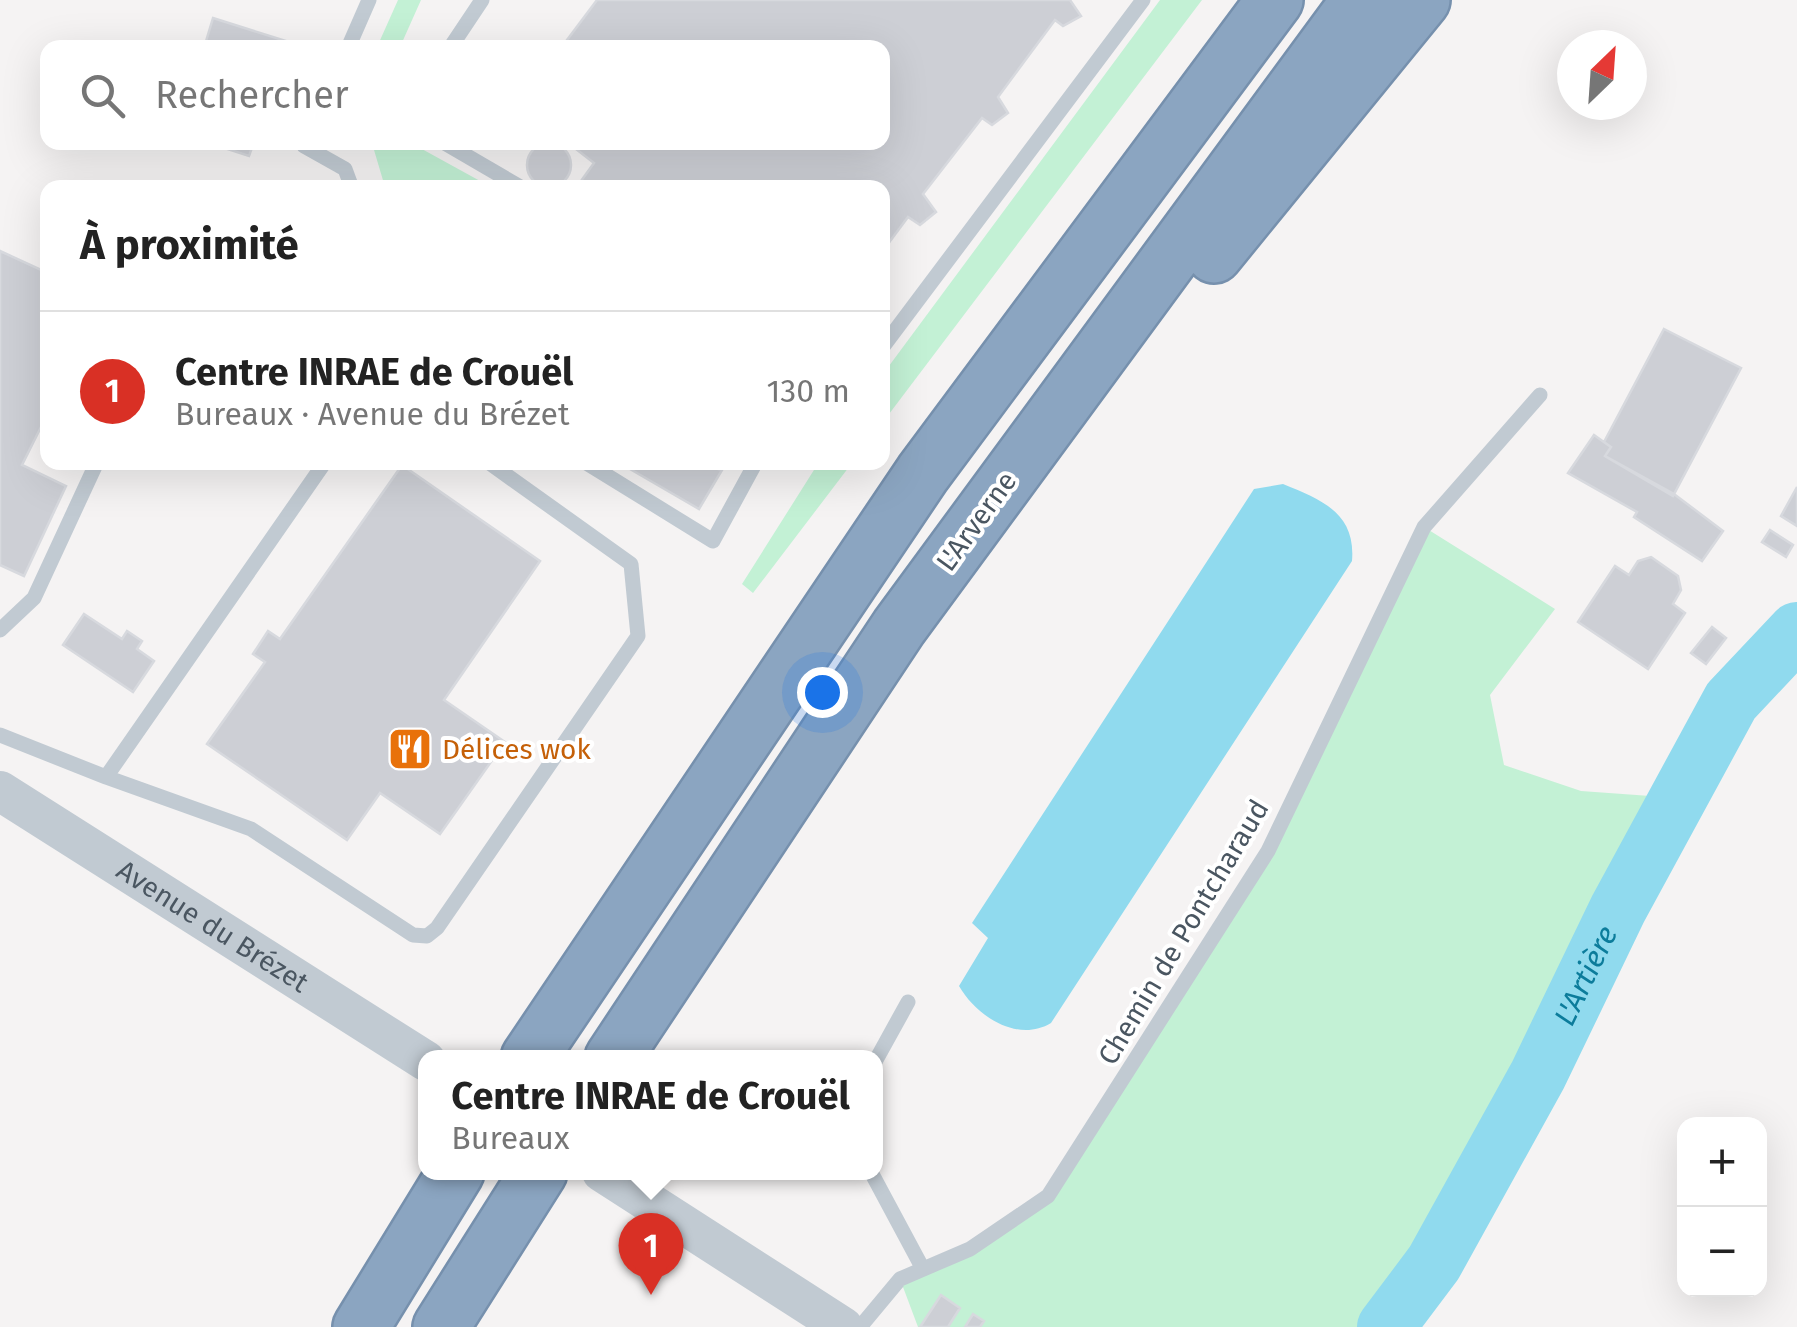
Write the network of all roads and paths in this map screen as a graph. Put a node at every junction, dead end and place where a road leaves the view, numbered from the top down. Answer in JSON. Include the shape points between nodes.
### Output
{"nodes":[{"id":1,"x":370,"y":0,"type":"edge"},
{"id":2,"x":482,"y":0,"type":"edge"},
{"id":3,"x":1143,"y":0,"type":"edge"},
{"id":4,"x":1274,"y":0,"type":"edge"},
{"id":5,"x":1360,"y":0,"type":"edge"},
{"id":6,"x":1422,"y":0,"type":"edge"},
{"id":7,"x":352,"y":40,"type":"edge"},
{"id":8,"x":455,"y":40,"type":"edge"},
{"id":9,"x":311,"y":150,"type":"edge"},
{"id":10,"x":457,"y":150,"type":"edge"},
{"id":11,"x":349,"y":180,"type":"edge"},
{"id":12,"x":508,"y":180,"type":"edge"},
{"id":13,"x":890,"y":337,"type":"edge"},
{"id":14,"x":1540,"y":395,"type":"dead end"},
{"id":15,"x":93,"y":470,"type":"edge"},
{"id":16,"x":319,"y":470,"type":"edge"},
{"id":17,"x":499,"y":470,"type":"edge"},
{"id":18,"x":598,"y":470,"type":"edge"},
{"id":19,"x":752,"y":470,"type":"edge"},
{"id":20,"x":899,"y":627,"type":"junction"},
{"id":21,"x":0,"y":630,"type":"edge"},
{"id":22,"x":0,"y":734,"type":"edge"},
{"id":23,"x":106,"y":777,"type":"junction"},
{"id":24,"x":0,"y":791,"type":"edge"},
{"id":25,"x":908,"y":1002,"type":"dead end"},
{"id":26,"x":535,"y":1050,"type":"edge"},
{"id":27,"x":618,"y":1050,"type":"edge"},
{"id":28,"x":882,"y":1050,"type":"edge"},
{"id":29,"x":418,"y":1056,"type":"edge"},
{"id":30,"x":451,"y":1180,"type":"edge"},
{"id":31,"x":534,"y":1180,"type":"edge"},
{"id":32,"x":613,"y":1180,"type":"edge"},
{"id":33,"x":875,"y":1180,"type":"edge"},
{"id":34,"x":923,"y":1269,"type":"junction"},
{"id":35,"x":361,"y":1327,"type":"edge"},
{"id":36,"x":442,"y":1327,"type":"edge"},
{"id":37,"x":843,"y":1327,"type":"edge"},
{"id":38,"x":860,"y":1327,"type":"edge"}],
"edges":[{"from":1,"to":7,"type":"lane"},
{"from":2,"to":8,"type":"lane"},
{"from":3,"to":13,"type":"lane"},
{"from":4,"to":26,"type":"highway","via":[[924,472]]},
{"from":5,"to":20,"type":"highway","name":"L'Arverne"},
{"from":6,"to":20,"type":"highway","via":[[1245,215],[1081,431]]},
{"from":9,"to":11,"type":"lane","via":[[345,169]]},
{"from":10,"to":12,"type":"lane"},
{"from":14,"to":34,"type":"lane","name":"Chemin de Pontcharaud","via":[[1424,527],[1268,850],[1048,1196],[970,1249]]},
{"from":15,"to":21,"type":"lane","via":[[34,598]]},
{"from":16,"to":23,"type":"lane"},
{"from":17,"to":23,"type":"lane","via":[[631,564],[638,636],[427,936],[413,935],[252,829]]},
{"from":18,"to":19,"type":"lane","via":[[713,540]]},
{"from":20,"to":27,"type":"highway","name":"L'Arverne"},
{"from":22,"to":23,"type":"lane"},
{"from":24,"to":29,"type":"street","name":"Avenue du Brézet"},
{"from":25,"to":28,"type":"lane"},
{"from":30,"to":35,"type":"highway"},
{"from":31,"to":36,"type":"highway"},
{"from":32,"to":37,"type":"street"},
{"from":33,"to":34,"type":"lane"},
{"from":34,"to":38,"type":"lane","name":"Chemin de Pontcharaud","via":[[900,1279]]}]}
